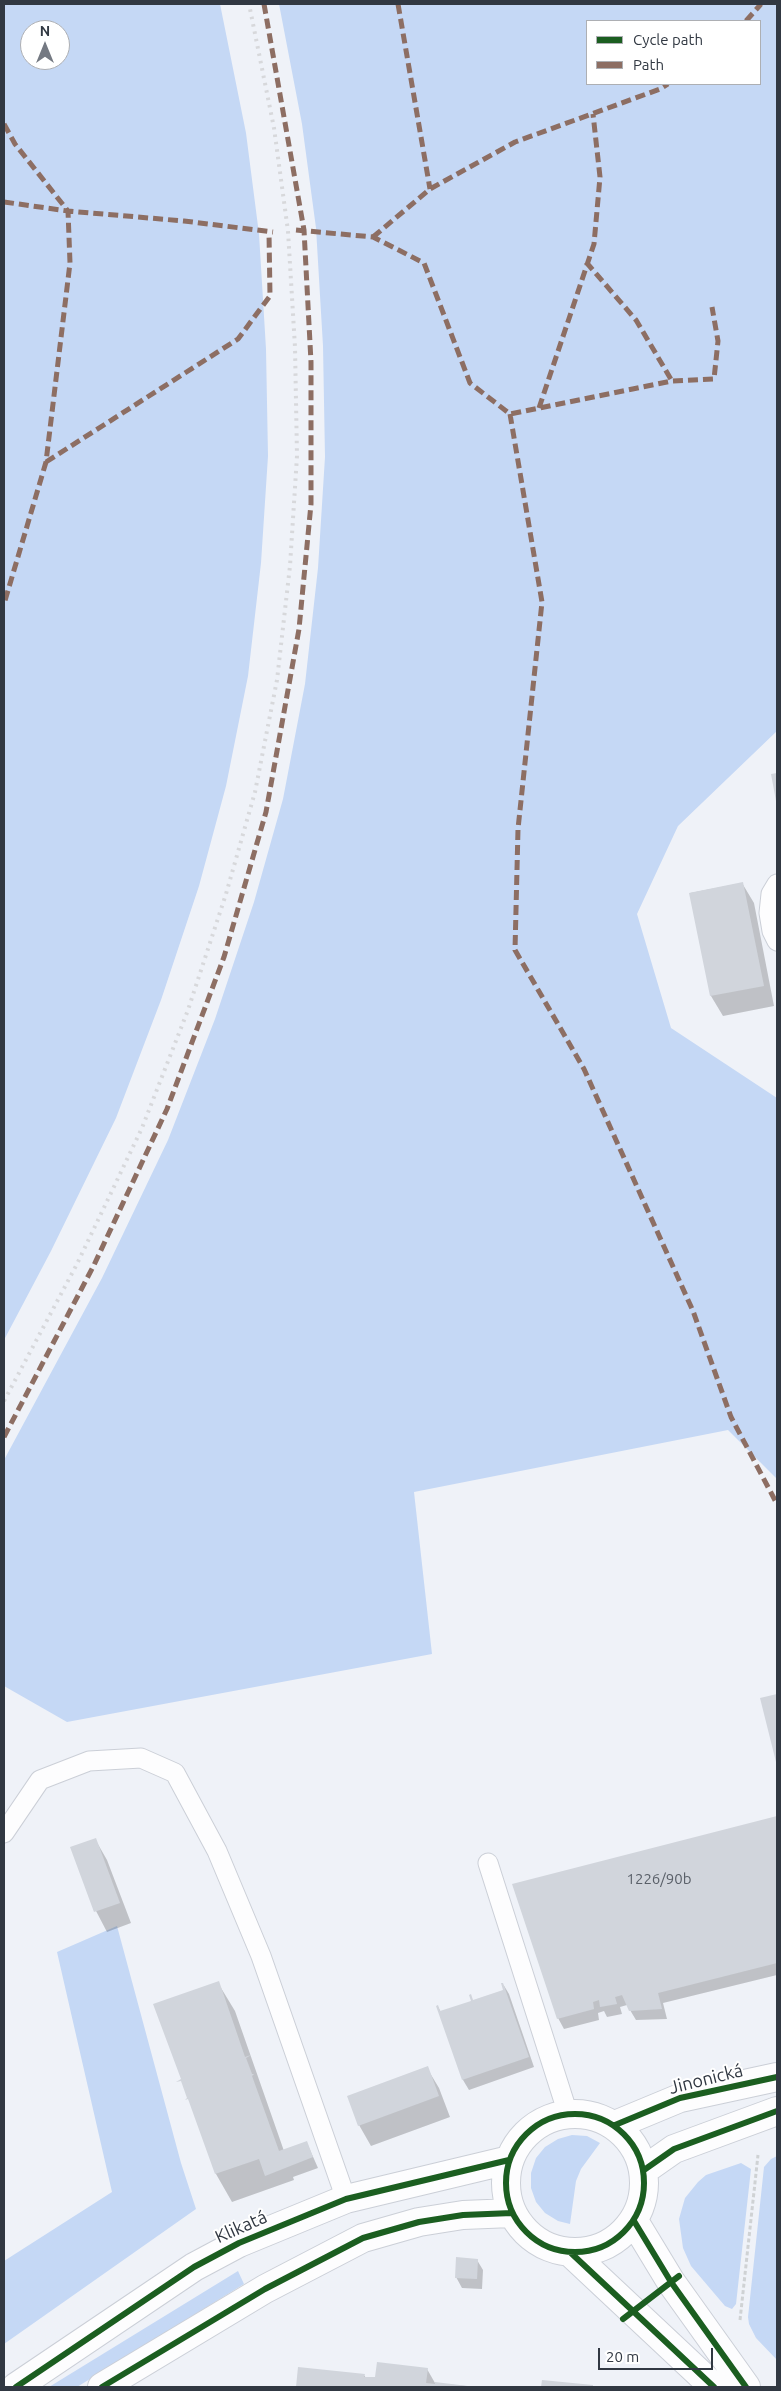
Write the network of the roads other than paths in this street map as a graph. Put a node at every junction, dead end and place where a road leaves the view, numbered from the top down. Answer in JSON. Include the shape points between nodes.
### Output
{"nodes":[{"id":1,"x":777,"y":884,"type":"edge"},
{"id":2,"x":777,"y":941,"type":"edge"},
{"id":3,"x":4,"y":1833,"type":"edge"},
{"id":4,"x":488,"y":1863,"type":"dead end"},
{"id":5,"x":777,"y":2077,"type":"edge"},
{"id":6,"x":777,"y":2111,"type":"edge"},
{"id":7,"x":568,"y":2114,"type":"junction"},
{"id":8,"x":615,"y":2125,"type":"junction"},
{"id":9,"x":509,"y":2160,"type":"junction"},
{"id":10,"x":644,"y":2170,"type":"junction"},
{"id":11,"x":346,"y":2199,"type":"junction"},
{"id":12,"x":512,"y":2213,"type":"junction"},
{"id":13,"x":634,"y":2221,"type":"junction"},
{"id":14,"x":571,"y":2253,"type":"junction"},
{"id":15,"x":16,"y":2387,"type":"edge"},
{"id":16,"x":102,"y":2387,"type":"edge"},
{"id":17,"x":714,"y":2387,"type":"edge"},
{"id":18,"x":746,"y":2387,"type":"edge"}],
"edges":[{"from":1,"to":2,"type":"lane","via":[[769,913]]},
{"from":3,"to":11,"type":"lane","via":[[40,1780],[89,1761],[141,1758],[175,1774],[217,1851],[261,1956]]},
{"from":4,"to":7,"type":"lane"},
{"from":5,"to":8,"type":"street","name":"Jinonická","via":[[680,2098]]},
{"from":6,"to":10,"type":"street","via":[[674,2149]]},
{"from":7,"to":8,"type":"street","via":[[598,2117]]},
{"from":7,"to":9,"type":"street","via":[[539,2123],[522,2138]]},
{"from":8,"to":10,"type":"street","via":[[638,2152]]},
{"from":9,"to":11,"type":"street","name":"Klikatá"},
{"from":9,"to":12,"type":"street","via":[[506,2182]]},
{"from":10,"to":13,"type":"street","via":[[644,2194]]},
{"from":11,"to":15,"type":"street","name":"Klikatá","via":[[239,2243],[194,2267]]},
{"from":12,"to":14,"type":"street","via":[[534,2240],[554,2250]]},
{"from":12,"to":16,"type":"street","via":[[463,2215],[419,2222],[363,2238],[265,2288]]},
{"from":13,"to":14,"type":"street","via":[[615,2241],[590,2252]]},
{"from":13,"to":18,"type":"street","via":[[671,2282]]},
{"from":14,"to":17,"type":"street"}]}
